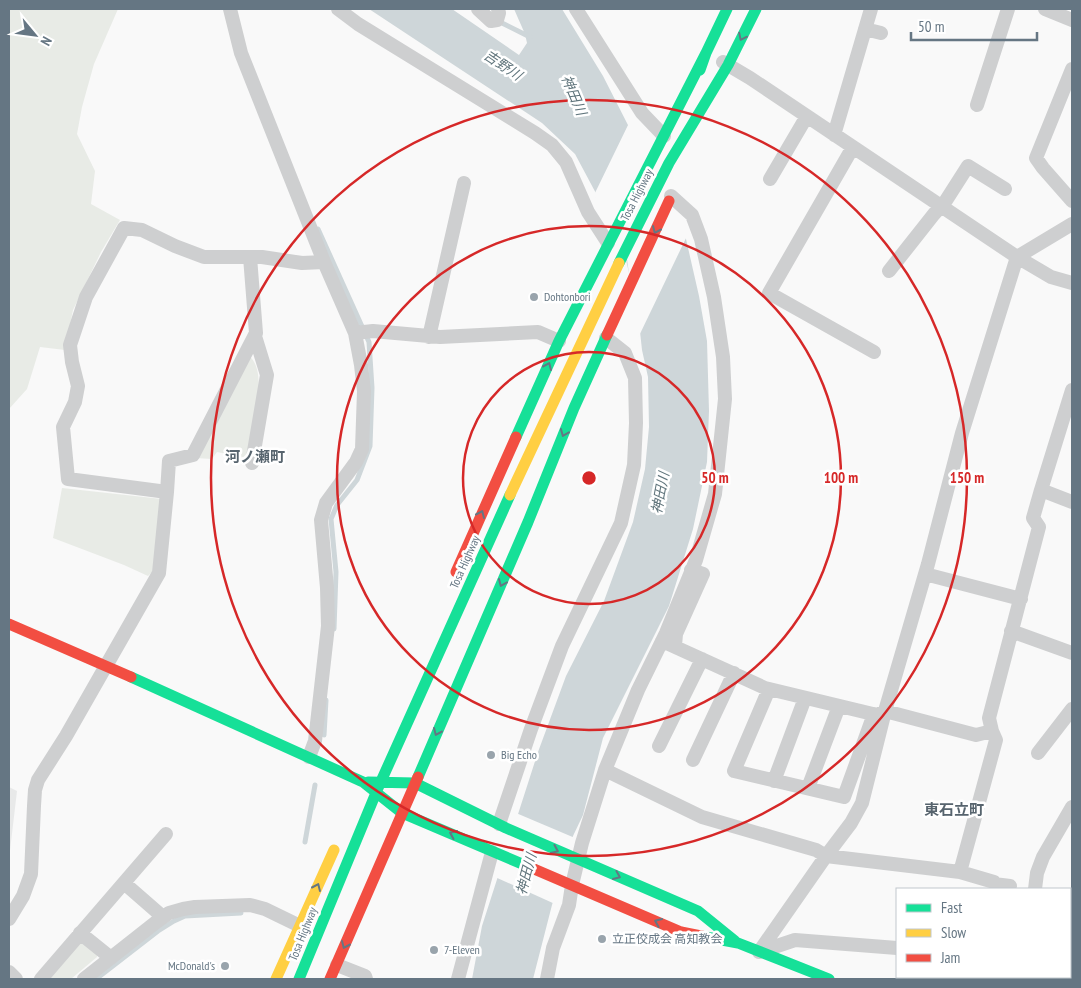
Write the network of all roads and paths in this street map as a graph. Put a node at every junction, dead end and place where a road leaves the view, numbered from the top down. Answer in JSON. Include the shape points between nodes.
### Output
{"nodes":[{"id":1,"x":230,"y":9,"type":"edge"},
{"id":2,"x":338,"y":9,"type":"edge"},
{"id":3,"x":478,"y":9,"type":"edge"},
{"id":4,"x":498,"y":9,"type":"edge"},
{"id":5,"x":576,"y":9,"type":"edge"},
{"id":6,"x":728,"y":9,"type":"edge"},
{"id":7,"x":756,"y":9,"type":"edge"},
{"id":8,"x":872,"y":9,"type":"edge"},
{"id":9,"x":1008,"y":9,"type":"edge"},
{"id":10,"x":1045,"y":9,"type":"edge"},
{"id":11,"x":1072,"y":20,"type":"edge"},
{"id":12,"x":865,"y":29,"type":"junction"},
{"id":13,"x":881,"y":33,"type":"dead end"},
{"id":14,"x":706,"y":53,"type":"junction"},
{"id":15,"x":728,"y":65,"type":"junction"},
{"id":16,"x":1072,"y":69,"type":"edge"},
{"id":17,"x":977,"y":105,"type":"dead end"},
{"id":18,"x":807,"y":116,"type":"junction"},
{"id":19,"x":834,"y":135,"type":"junction"},
{"id":20,"x":664,"y":136,"type":"junction"},
{"id":21,"x":695,"y":142,"type":"dead end"},
{"id":22,"x":853,"y":147,"type":"junction"},
{"id":23,"x":669,"y":163,"type":"junction"},
{"id":24,"x":770,"y":179,"type":"dead end"},
{"id":25,"x":464,"y":183,"type":"dead end"},
{"id":26,"x":1005,"y":189,"type":"dead end"},
{"id":27,"x":674,"y":191,"type":"joint"},
{"id":28,"x":1072,"y":201,"type":"edge"},
{"id":29,"x":941,"y":207,"type":"junction"},
{"id":30,"x":1072,"y":224,"type":"edge"},
{"id":31,"x":609,"y":241,"type":"junction"},
{"id":32,"x":250,"y":257,"type":"junction"},
{"id":33,"x":1017,"y":257,"type":"junction"},
{"id":34,"x":324,"y":262,"type":"junction"},
{"id":35,"x":889,"y":272,"type":"dead end"},
{"id":36,"x":1072,"y":283,"type":"edge"},
{"id":37,"x":363,"y":332,"type":"junction"},
{"id":38,"x":255,"y":336,"type":"junction"},
{"id":39,"x":430,"y":336,"type":"junction"},
{"id":40,"x":606,"y":338,"type":"junction"},
{"id":41,"x":559,"y":341,"type":"junction"},
{"id":42,"x":874,"y":352,"type":"dead end"},
{"id":43,"x":1072,"y":390,"type":"edge"},
{"id":44,"x":252,"y":463,"type":"dead end"},
{"id":45,"x":1041,"y":490,"type":"junction"},
{"id":46,"x":167,"y":492,"type":"junction"},
{"id":47,"x":1072,"y":502,"type":"edge"},
{"id":48,"x":691,"y":570,"type":"junction"},
{"id":49,"x":925,"y":574,"type":"junction"},
{"id":50,"x":450,"y":586,"type":"dead end"},
{"id":51,"x":1021,"y":599,"type":"junction"},
{"id":52,"x":9,"y":624,"type":"edge"},
{"id":53,"x":1011,"y":631,"type":"junction"},
{"id":54,"x":662,"y":641,"type":"junction"},
{"id":55,"x":675,"y":646,"type":"junction"},
{"id":56,"x":1072,"y":652,"type":"edge"},
{"id":57,"x":702,"y":659,"type":"junction"},
{"id":58,"x":107,"y":666,"type":"junction"},
{"id":59,"x":734,"y":673,"type":"junction"},
{"id":60,"x":769,"y":689,"type":"junction"},
{"id":61,"x":805,"y":698,"type":"junction"},
{"id":62,"x":839,"y":706,"type":"junction"},
{"id":63,"x":1072,"y":709,"type":"edge"},
{"id":64,"x":880,"y":712,"type":"junction"},
{"id":65,"x":992,"y":731,"type":"junction"},
{"id":66,"x":659,"y":746,"type":"dead end"},
{"id":67,"x":1038,"y":753,"type":"dead end"},
{"id":68,"x":309,"y":757,"type":"junction"},
{"id":69,"x":693,"y":760,"type":"dead end"},
{"id":70,"x":605,"y":770,"type":"junction"},
{"id":71,"x":774,"y":780,"type":"junction"},
{"id":72,"x":363,"y":782,"type":"junction"},
{"id":73,"x":415,"y":782,"type":"junction"},
{"id":74,"x":808,"y":788,"type":"junction"},
{"id":75,"x":1072,"y":807,"type":"edge"},
{"id":76,"x":402,"y":813,"type":"junction"},
{"id":77,"x":503,"y":826,"type":"junction"},
{"id":78,"x":166,"y":834,"type":"dead end"},
{"id":79,"x":337,"y":842,"type":"dead end"},
{"id":80,"x":495,"y":852,"type":"junction"},
{"id":81,"x":826,"y":856,"type":"junction"},
{"id":82,"x":575,"y":859,"type":"junction"},
{"id":83,"x":960,"y":872,"type":"junction"},
{"id":84,"x":124,"y":883,"type":"junction"},
{"id":85,"x":568,"y":884,"type":"junction"},
{"id":86,"x":993,"y":886,"type":"edge"},
{"id":87,"x":1010,"y":886,"type":"dead end"},
{"id":88,"x":1035,"y":888,"type":"edge"},
{"id":89,"x":163,"y":917,"type":"junction"},
{"id":90,"x":9,"y":919,"type":"edge"},
{"id":91,"x":300,"y":926,"type":"junction"},
{"id":92,"x":80,"y":933,"type":"junction"},
{"id":93,"x":738,"y":943,"type":"junction"},
{"id":94,"x":896,"y":948,"type":"edge"},
{"id":95,"x":759,"y":952,"type":"junction"},
{"id":96,"x":110,"y":958,"type":"junction"},
{"id":97,"x":336,"y":965,"type":"junction"},
{"id":98,"x":9,"y":972,"type":"edge"},
{"id":99,"x":16,"y":979,"type":"edge"},
{"id":100,"x":41,"y":979,"type":"edge"},
{"id":101,"x":84,"y":979,"type":"edge"},
{"id":102,"x":276,"y":979,"type":"edge"},
{"id":103,"x":299,"y":979,"type":"edge"},
{"id":104,"x":330,"y":979,"type":"edge"},
{"id":105,"x":366,"y":979,"type":"edge"},
{"id":106,"x":458,"y":979,"type":"edge"},
{"id":107,"x":547,"y":979,"type":"edge"},
{"id":108,"x":829,"y":979,"type":"edge"}],
"edges":[{"from":1,"to":34,"type":"street","via":[[241,53]]},
{"from":2,"to":31,"type":"street","via":[[552,145],[566,162],[588,212]]},
{"from":3,"to":4,"type":"street","via":[[491,21],[497,20]]},
{"from":5,"to":20,"type":"street","via":[[642,112]]},
{"from":6,"to":14,"type":"main road","name":"Tosa Highway"},
{"from":7,"to":15,"type":"main road","name":"Tosa Highway","one_way":true},
{"from":8,"to":12,"type":"street"},
{"from":9,"to":17,"type":"street"},
{"from":10,"to":11,"type":"street"},
{"from":12,"to":13,"type":"street"},
{"from":12,"to":19,"type":"street"},
{"from":14,"to":15,"type":"street"},
{"from":14,"to":20,"type":"main road"},
{"from":14,"to":23,"type":"main road","name":"Tosa Highway"},
{"from":15,"to":18,"type":"street"},
{"from":15,"to":21,"type":"main road"},
{"from":15,"to":23,"type":"main road","name":"Tosa Highway"},
{"from":16,"to":28,"type":"street","via":[[1036,158]]},
{"from":18,"to":19,"type":"street"},
{"from":18,"to":24,"type":"street"},
{"from":19,"to":22,"type":"street"},
{"from":20,"to":31,"type":"main road"},
{"from":22,"to":29,"type":"street"},
{"from":22,"to":42,"type":"street","via":[[769,293]]},
{"from":23,"to":103,"type":"main road","name":"Tosa Highway","via":[[506,505],[378,788]]},
{"from":25,"to":39,"type":"street"},
{"from":26,"to":29,"type":"street","via":[[968,166]]},
{"from":27,"to":40,"type":"main road","one_way":true},
{"from":27,"to":48,"type":"street","via":[[692,215],[705,252],[723,357],[725,399],[715,494]]},
{"from":29,"to":33,"type":"street"},
{"from":29,"to":35,"type":"street"},
{"from":30,"to":33,"type":"street"},
{"from":31,"to":41,"type":"main road"},
{"from":32,"to":34,"type":"street"},
{"from":32,"to":38,"type":"street"},
{"from":32,"to":46,"type":"street","via":[[204,257],[142,230],[124,228],[86,297],[70,345],[78,386],[76,402],[63,427],[68,479]]},
{"from":33,"to":36,"type":"street","via":[[1050,277]]},
{"from":33,"to":49,"type":"street","via":[[974,391]]},
{"from":34,"to":37,"type":"street"},
{"from":37,"to":39,"type":"street"},
{"from":37,"to":68,"type":"street","via":[[362,449],[326,503],[322,520],[328,626],[315,741]]},
{"from":38,"to":44,"type":"street","via":[[267,375]]},
{"from":38,"to":46,"type":"street","via":[[193,455],[169,461]]},
{"from":39,"to":41,"type":"street","via":[[538,332]]},
{"from":40,"to":73,"type":"main road","one_way":true},
{"from":40,"to":77,"type":"street","via":[[625,353],[635,378],[634,465],[621,523],[562,646],[531,729]]},
{"from":50,"to":41,"type":"main road","one_way":true},
{"from":43,"to":45,"type":"street"},
{"from":45,"to":47,"type":"street"},
{"from":45,"to":51,"type":"street","via":[[1033,518],[1040,527]]},
{"from":46,"to":58,"type":"street","via":[[159,573]]},
{"from":48,"to":54,"type":"street"},
{"from":48,"to":55,"type":"street","via":[[703,574],[676,634]]},
{"from":49,"to":51,"type":"street"},
{"from":49,"to":64,"type":"street"},
{"from":51,"to":53,"type":"street"},
{"from":52,"to":58,"type":"main road"},
{"from":53,"to":56,"type":"street"},
{"from":53,"to":65,"type":"street","via":[[989,718]]},
{"from":54,"to":55,"type":"street"},
{"from":54,"to":70,"type":"street"},
{"from":55,"to":57,"type":"street"},
{"from":57,"to":59,"type":"street"},
{"from":57,"to":66,"type":"street"},
{"from":58,"to":68,"type":"main road"},
{"from":58,"to":90,"type":"street","via":[[38,780],[31,874],[24,896]]},
{"from":59,"to":60,"type":"street"},
{"from":59,"to":69,"type":"street"},
{"from":60,"to":61,"type":"street"},
{"from":60,"to":71,"type":"street","via":[[734,771]]},
{"from":61,"to":62,"type":"street"},
{"from":61,"to":71,"type":"street"},
{"from":62,"to":64,"type":"street"},
{"from":62,"to":74,"type":"street"},
{"from":63,"to":67,"type":"street"},
{"from":64,"to":65,"type":"street","via":[[976,735]]},
{"from":64,"to":74,"type":"street","via":[[844,797]]},
{"from":64,"to":81,"type":"street","via":[[862,804],[852,823]]},
{"from":65,"to":83,"type":"street","via":[[996,740]]},
{"from":68,"to":72,"type":"main road"},
{"from":70,"to":81,"type":"street","via":[[702,817],[816,850]]},
{"from":70,"to":82,"type":"street"},
{"from":71,"to":74,"type":"street"},
{"from":72,"to":73,"type":"main road"},
{"from":72,"to":76,"type":"main road"},
{"from":73,"to":76,"type":"main road"},
{"from":73,"to":77,"type":"main road"},
{"from":75,"to":88,"type":"street","via":[[1043,857]]},
{"from":80,"to":76,"type":"main road","one_way":true},
{"from":76,"to":97,"type":"main road","one_way":true},
{"from":77,"to":82,"type":"main road","one_way":true},
{"from":78,"to":84,"type":"street"},
{"from":91,"to":79,"type":"main road","one_way":true},
{"from":80,"to":85,"type":"main road"},
{"from":80,"to":106,"type":"street"},
{"from":81,"to":83,"type":"street"},
{"from":81,"to":95,"type":"street"},
{"from":82,"to":85,"type":"street"},
{"from":82,"to":93,"type":"main road","one_way":true,"via":[[698,911]]},
{"from":83,"to":86,"type":"street","via":[[994,882]]},
{"from":84,"to":89,"type":"street"},
{"from":84,"to":92,"type":"street"},
{"from":93,"to":85,"type":"main road","one_way":true,"via":[[681,932]]},
{"from":85,"to":107,"type":"street","via":[[569,905]]},
{"from":86,"to":87,"type":"street"},
{"from":89,"to":91,"type":"street","via":[[195,906],[250,906],[265,909]]},
{"from":89,"to":96,"type":"street"},
{"from":91,"to":102,"type":"main road"},
{"from":92,"to":96,"type":"street"},
{"from":92,"to":100,"type":"street"},
{"from":93,"to":95,"type":"main road"},
{"from":94,"to":95,"type":"street","via":[[795,940]]},
{"from":95,"to":108,"type":"main road"},
{"from":96,"to":101,"type":"street"},
{"from":97,"to":104,"type":"main road"},
{"from":97,"to":105,"type":"street"},
{"from":98,"to":99,"type":"street"}]}
